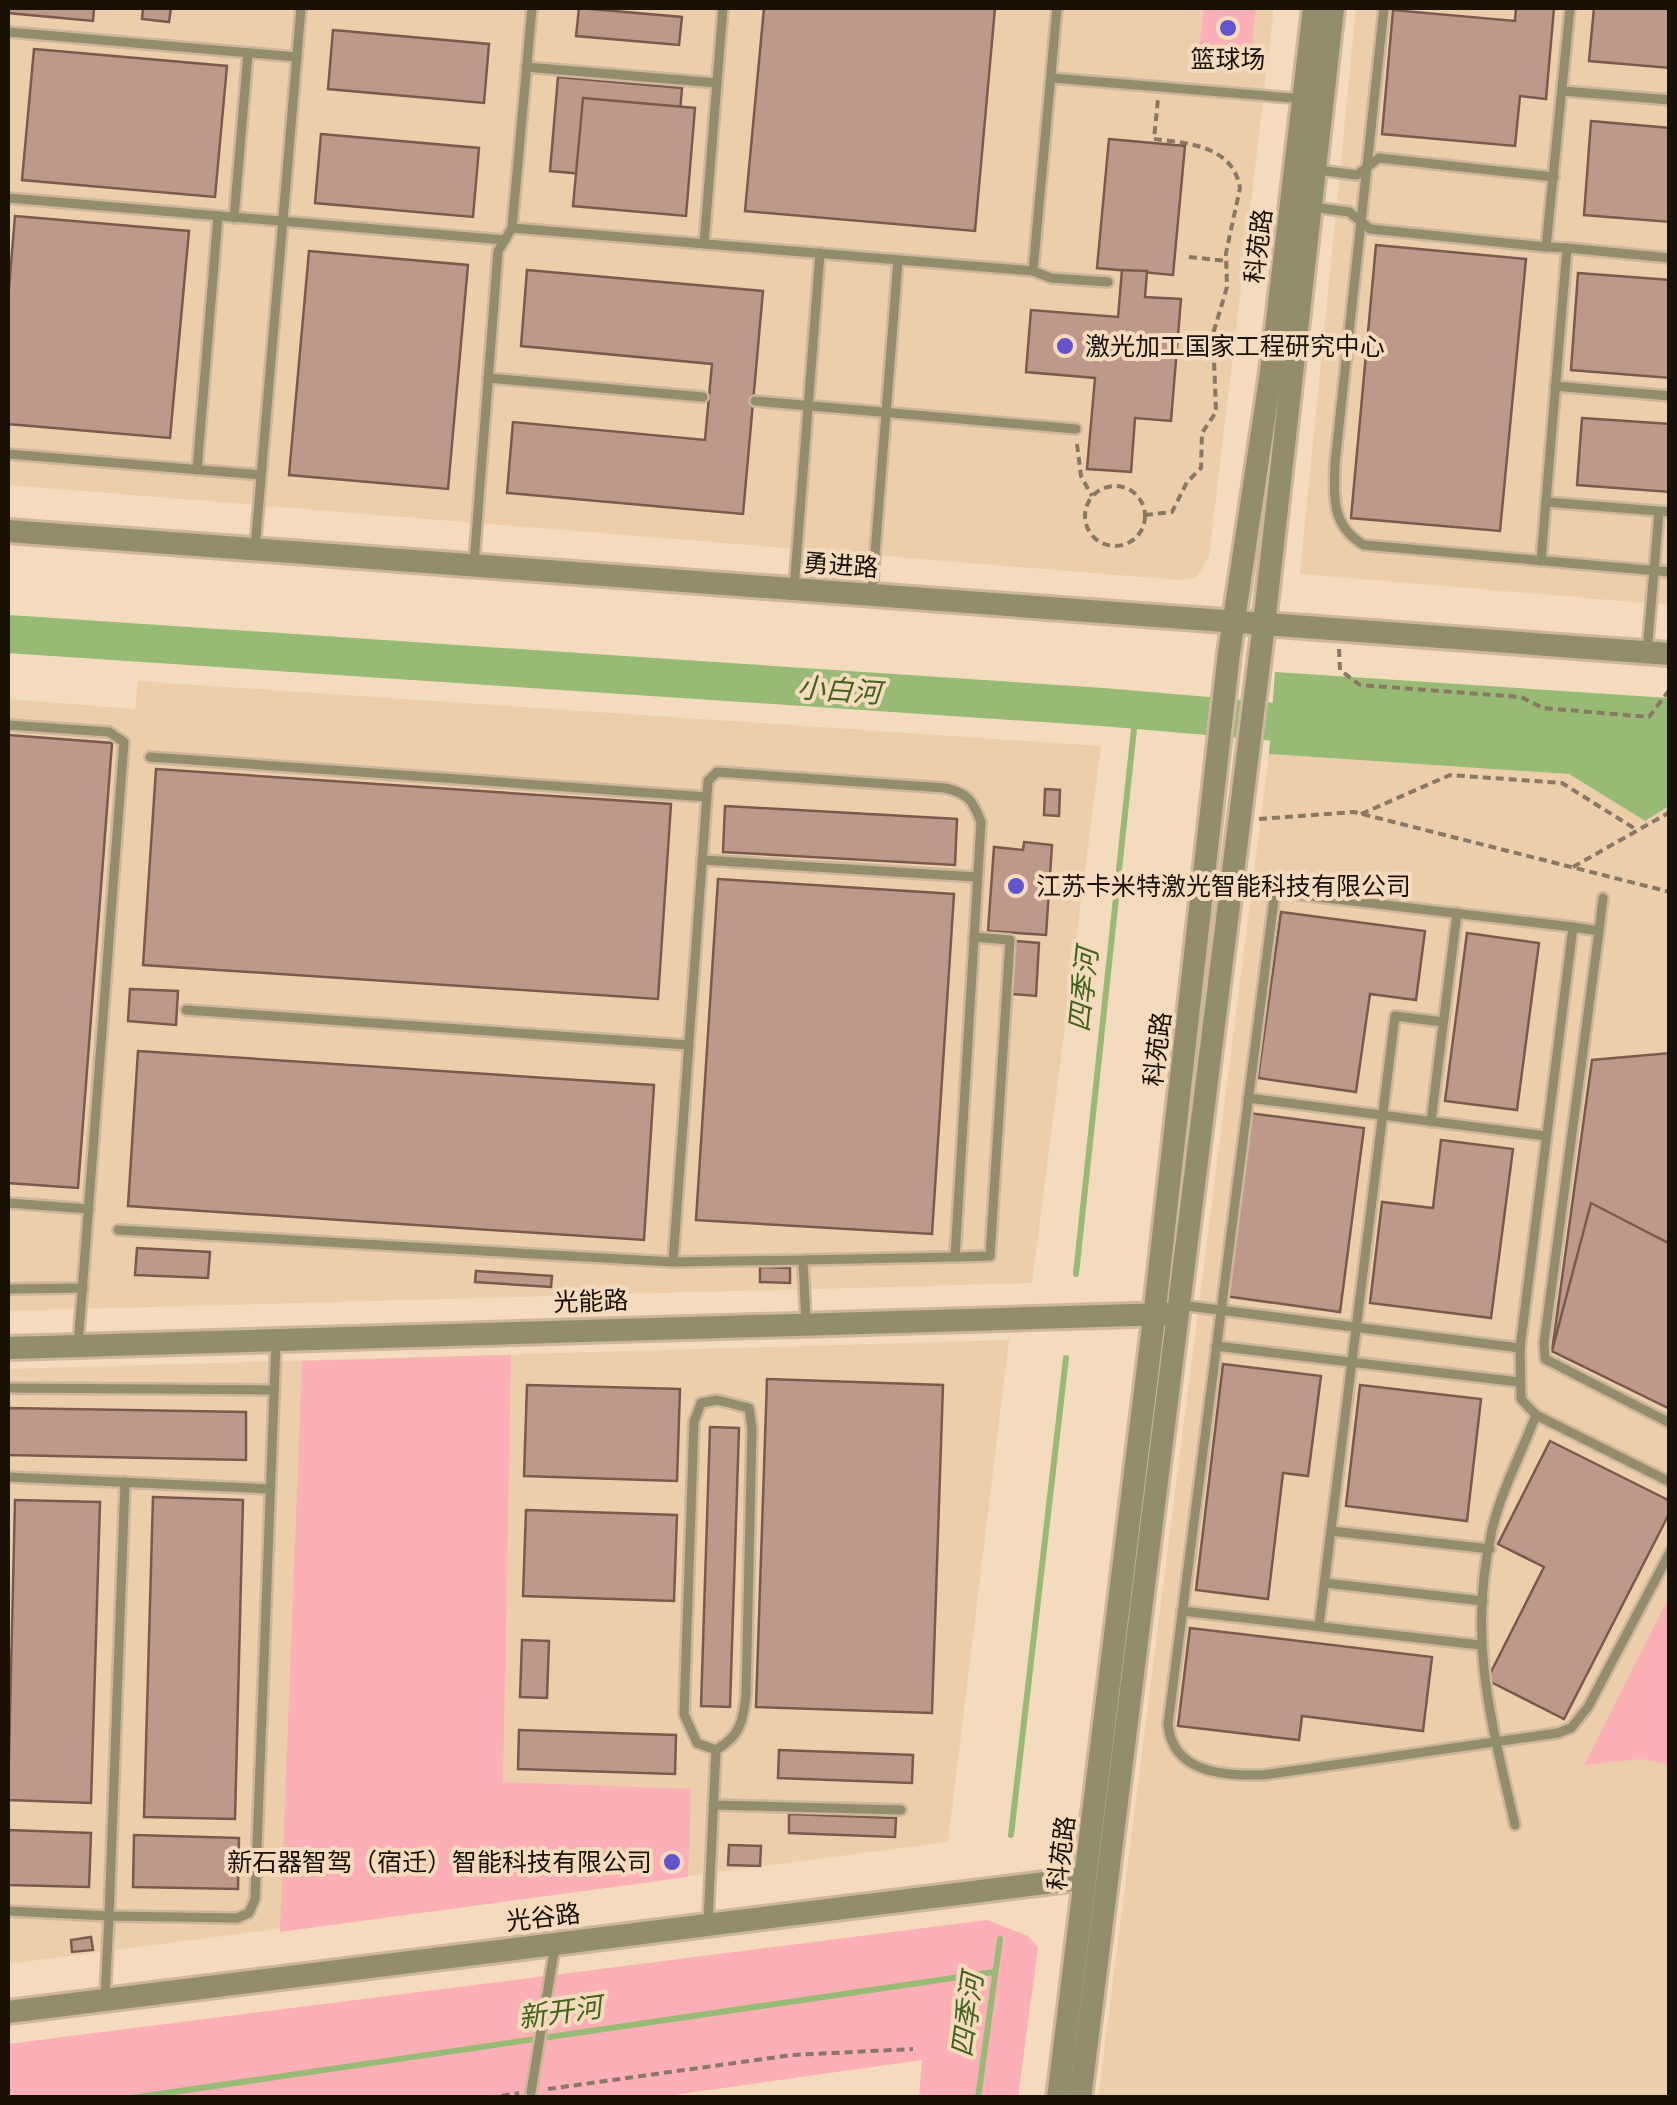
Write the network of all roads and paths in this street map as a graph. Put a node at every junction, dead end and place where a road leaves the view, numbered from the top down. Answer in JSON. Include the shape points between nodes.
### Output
{"nodes":[{"id":1,"x":301,"y":8,"type":"edge"},
{"id":2,"x":532,"y":8,"type":"edge"},
{"id":3,"x":724,"y":8,"type":"edge"},
{"id":4,"x":1057,"y":8,"type":"edge"},
{"id":5,"x":1314,"y":8,"type":"edge"},
{"id":6,"x":1332,"y":8,"type":"edge"},
{"id":7,"x":1384,"y":8,"type":"edge"},
{"id":8,"x":1570,"y":8,"type":"edge"},
{"id":9,"x":8,"y":32,"type":"edge"},
{"id":10,"x":248,"y":53,"type":"junction"},
{"id":11,"x":297,"y":57,"type":"junction"},
{"id":12,"x":526,"y":67,"type":"junction"},
{"id":13,"x":1052,"y":78,"type":"junction"},
{"id":14,"x":717,"y":84,"type":"junction"},
{"id":15,"x":1159,"y":87,"type":"junction"},
{"id":16,"x":1563,"y":91,"type":"junction"},
{"id":17,"x":1312,"y":100,"type":"junction"},
{"id":18,"x":1670,"y":100,"type":"edge"},
{"id":19,"x":1367,"y":168,"type":"junction"},
{"id":20,"x":1314,"y":169,"type":"junction"},
{"id":21,"x":1554,"y":177,"type":"junction"},
{"id":22,"x":8,"y":198,"type":"edge"},
{"id":23,"x":1310,"y":207,"type":"junction"},
{"id":24,"x":218,"y":216,"type":"junction"},
{"id":25,"x":234,"y":218,"type":"junction"},
{"id":26,"x":282,"y":222,"type":"junction"},
{"id":27,"x":1361,"y":222,"type":"junction"},
{"id":28,"x":512,"y":228,"type":"junction"},
{"id":29,"x":505,"y":240,"type":"junction"},
{"id":30,"x":704,"y":244,"type":"junction"},
{"id":31,"x":1546,"y":247,"type":"junction"},
{"id":32,"x":1567,"y":248,"type":"junction"},
{"id":33,"x":820,"y":253,"type":"junction"},
{"id":34,"x":1189,"y":257,"type":"dead end"},
{"id":35,"x":1670,"y":258,"type":"edge"},
{"id":36,"x":898,"y":260,"type":"junction"},
{"id":37,"x":1228,"y":261,"type":"junction"},
{"id":38,"x":1033,"y":271,"type":"junction"},
{"id":39,"x":1108,"y":282,"type":"dead end"},
{"id":40,"x":488,"y":378,"type":"junction"},
{"id":41,"x":1555,"y":386,"type":"junction"},
{"id":42,"x":1670,"y":396,"type":"edge"},
{"id":43,"x":704,"y":397,"type":"dead end"},
{"id":44,"x":755,"y":401,"type":"dead end"},
{"id":45,"x":808,"y":406,"type":"junction"},
{"id":46,"x":886,"y":412,"type":"junction"},
{"id":47,"x":1076,"y":429,"type":"joint"},
{"id":48,"x":8,"y":454,"type":"edge"},
{"id":49,"x":197,"y":470,"type":"junction"},
{"id":50,"x":261,"y":475,"type":"junction"},
{"id":51,"x":1092,"y":496,"type":"junction"},
{"id":52,"x":1546,"y":502,"type":"junction"},
{"id":53,"x":1664,"y":512,"type":"edge"},
{"id":54,"x":1145,"y":515,"type":"junction"},
{"id":55,"x":8,"y":531,"type":"edge"},
{"id":56,"x":255,"y":549,"type":"junction"},
{"id":57,"x":1541,"y":562,"type":"junction"},
{"id":58,"x":474,"y":566,"type":"junction"},
{"id":59,"x":1653,"y":571,"type":"junction"},
{"id":60,"x":1670,"y":572,"type":"edge"},
{"id":61,"x":794,"y":589,"type":"junction"},
{"id":62,"x":872,"y":595,"type":"junction"},
{"id":63,"x":1232,"y":621,"type":"junction"},
{"id":64,"x":1264,"y":624,"type":"junction"},
{"id":65,"x":1658,"y":653,"type":"edge"},
{"id":66,"x":1340,"y":670,"type":"dead end"},
{"id":67,"x":1668,"y":691,"type":"edge"},
{"id":68,"x":8,"y":725,"type":"edge"},
{"id":69,"x":150,"y":757,"type":"dead end"},
{"id":70,"x":707,"y":796,"type":"junction"},
{"id":71,"x":1670,"y":812,"type":"edge"},
{"id":72,"x":1361,"y":814,"type":"junction"},
{"id":73,"x":1240,"y":820,"type":"junction"},
{"id":74,"x":1637,"y":830,"type":"junction"},
{"id":75,"x":702,"y":860,"type":"junction"},
{"id":76,"x":1573,"y":867,"type":"junction"},
{"id":77,"x":977,"y":878,"type":"junction"},
{"id":78,"x":1670,"y":892,"type":"edge"},
{"id":79,"x":1604,"y":898,"type":"dead end"},
{"id":80,"x":1457,"y":913,"type":"junction"},
{"id":81,"x":1572,"y":927,"type":"junction"},
{"id":82,"x":1599,"y":930,"type":"junction"},
{"id":83,"x":974,"y":938,"type":"junction"},
{"id":84,"x":186,"y":1010,"type":"dead end"},
{"id":85,"x":1443,"y":1022,"type":"junction"},
{"id":86,"x":689,"y":1045,"type":"junction"},
{"id":87,"x":1248,"y":1098,"type":"junction"},
{"id":88,"x":1383,"y":1116,"type":"junction"},
{"id":89,"x":1431,"y":1122,"type":"junction"},
{"id":90,"x":1546,"y":1136,"type":"junction"},
{"id":91,"x":8,"y":1203,"type":"edge"},
{"id":92,"x":89,"y":1210,"type":"junction"},
{"id":93,"x":118,"y":1230,"type":"dead end"},
{"id":94,"x":955,"y":1257,"type":"junction"},
{"id":95,"x":803,"y":1260,"type":"junction"},
{"id":96,"x":673,"y":1262,"type":"junction"},
{"id":97,"x":82,"y":1288,"type":"junction"},
{"id":98,"x":8,"y":1289,"type":"edge"},
{"id":99,"x":1220,"y":1310,"type":"junction"},
{"id":100,"x":1170,"y":1311,"type":"junction"},
{"id":101,"x":806,"y":1322,"type":"junction"},
{"id":102,"x":1356,"y":1328,"type":"junction"},
{"id":103,"x":276,"y":1339,"type":"junction"},
{"id":104,"x":78,"y":1346,"type":"junction"},
{"id":105,"x":1216,"y":1346,"type":"junction"},
{"id":106,"x":8,"y":1348,"type":"edge"},
{"id":107,"x":1520,"y":1348,"type":"junction"},
{"id":108,"x":1352,"y":1362,"type":"junction"},
{"id":109,"x":1520,"y":1382,"type":"junction"},
{"id":110,"x":8,"y":1388,"type":"edge"},
{"id":111,"x":274,"y":1390,"type":"junction"},
{"id":112,"x":1536,"y":1415,"type":"junction"},
{"id":113,"x":1670,"y":1422,"type":"edge"},
{"id":114,"x":8,"y":1477,"type":"edge"},
{"id":115,"x":126,"y":1482,"type":"junction"},
{"id":116,"x":1670,"y":1482,"type":"edge"},
{"id":117,"x":270,"y":1489,"type":"junction"},
{"id":118,"x":1331,"y":1530,"type":"junction"},
{"id":119,"x":1490,"y":1548,"type":"junction"},
{"id":120,"x":1670,"y":1552,"type":"edge"},
{"id":121,"x":1324,"y":1582,"type":"junction"},
{"id":122,"x":1483,"y":1601,"type":"junction"},
{"id":123,"x":1182,"y":1610,"type":"junction"},
{"id":124,"x":1320,"y":1626,"type":"junction"},
{"id":125,"x":1480,"y":1645,"type":"junction"},
{"id":126,"x":1496,"y":1742,"type":"junction"},
{"id":127,"x":716,"y":1750,"type":"junction"},
{"id":128,"x":714,"y":1805,"type":"junction"},
{"id":129,"x":901,"y":1810,"type":"dead end"},
{"id":130,"x":1515,"y":1825,"type":"dead end"},
{"id":131,"x":1086,"y":1878,"type":"junction"},
{"id":132,"x":8,"y":1911,"type":"edge"},
{"id":133,"x":109,"y":1916,"type":"junction"},
{"id":134,"x":708,"y":1924,"type":"junction"},
{"id":135,"x":556,"y":1944,"type":"junction"},
{"id":136,"x":104,"y":1999,"type":"junction"},
{"id":137,"x":8,"y":2012,"type":"edge"},
{"id":138,"x":913,"y":2049,"type":"dead end"},
{"id":139,"x":531,"y":2092,"type":"junction"},
{"id":140,"x":489,"y":2098,"type":"edge"},
{"id":141,"x":1058,"y":2098,"type":"edge"},
{"id":142,"x":1080,"y":2098,"type":"edge"}],
"edges":[{"from":1,"to":11,"type":"lane"},
{"from":2,"to":12,"type":"lane"},
{"from":3,"to":14,"type":"lane"},
{"from":4,"to":13,"type":"lane"},
{"from":5,"to":17,"type":"street","name":"科苑路"},
{"from":6,"to":17,"type":"street","name":"科苑路"},
{"from":7,"to":19,"type":"lane"},
{"from":8,"to":16,"type":"lane"},
{"from":9,"to":10,"type":"lane"},
{"from":10,"to":11,"type":"lane"},
{"from":10,"to":25,"type":"lane"},
{"from":11,"to":26,"type":"lane"},
{"from":12,"to":14,"type":"lane"},
{"from":12,"to":28,"type":"lane"},
{"from":13,"to":15,"type":"lane"},
{"from":13,"to":38,"type":"lane"},
{"from":14,"to":30,"type":"lane"},
{"from":15,"to":17,"type":"lane"},
{"from":15,"to":37,"type":"path","via":[[1154,140],[1221,154],[1238,178]]},
{"from":16,"to":18,"type":"lane"},
{"from":16,"to":21,"type":"lane"},
{"from":17,"to":20,"type":"street","name":"科苑路"},
{"from":17,"to":63,"type":"street","name":"科苑路"},
{"from":19,"to":20,"type":"lane","via":[[1357,175]]},
{"from":19,"to":21,"type":"lane","via":[[1379,158]]},
{"from":19,"to":27,"type":"lane"},
{"from":20,"to":23,"type":"street","name":"科苑路"},
{"from":21,"to":31,"type":"lane"},
{"from":22,"to":24,"type":"lane"},
{"from":23,"to":27,"type":"lane","via":[[1348,212]]},
{"from":23,"to":64,"type":"street","name":"科苑路"},
{"from":24,"to":25,"type":"lane"},
{"from":24,"to":49,"type":"lane"},
{"from":25,"to":26,"type":"lane"},
{"from":26,"to":29,"type":"lane"},
{"from":26,"to":50,"type":"lane"},
{"from":27,"to":31,"type":"lane","via":[[1370,229]]},
{"from":27,"to":57,"type":"lane","via":[[1335,463],[1335,512],[1342,527],[1364,545]]},
{"from":28,"to":29,"type":"lane"},
{"from":28,"to":30,"type":"lane"},
{"from":29,"to":40,"type":"lane","via":[[498,251]]},
{"from":30,"to":33,"type":"lane"},
{"from":31,"to":32,"type":"lane"},
{"from":32,"to":35,"type":"lane"},
{"from":32,"to":41,"type":"lane"},
{"from":33,"to":36,"type":"lane"},
{"from":33,"to":45,"type":"lane"},
{"from":34,"to":37,"type":"path"},
{"from":36,"to":38,"type":"lane"},
{"from":36,"to":46,"type":"lane"},
{"from":37,"to":54,"type":"path","via":[[1213,334],[1216,412],[1202,433],[1201,468],[1172,512]]},
{"from":38,"to":39,"type":"lane"},
{"from":40,"to":43,"type":"lane"},
{"from":40,"to":58,"type":"lane"},
{"from":41,"to":42,"type":"lane"},
{"from":41,"to":52,"type":"lane"},
{"from":44,"to":45,"type":"lane"},
{"from":45,"to":46,"type":"lane"},
{"from":45,"to":61,"type":"lane"},
{"from":46,"to":47,"type":"lane"},
{"from":46,"to":62,"type":"lane"},
{"from":47,"to":51,"type":"path","via":[[1081,476]]},
{"from":48,"to":49,"type":"lane"},
{"from":49,"to":50,"type":"lane"},
{"from":50,"to":56,"type":"lane"},
{"from":51,"to":54,"type":"path","via":[[1110,486],[1130,490]]},
{"from":51,"to":54,"type":"path","via":[[1085,524],[1104,544],[1132,541]]},
{"from":52,"to":53,"type":"lane"},
{"from":52,"to":57,"type":"lane"},
{"from":53,"to":59,"type":"lane"},
{"from":55,"to":56,"type":"street","name":"勇进路"},
{"from":56,"to":58,"type":"street","name":"勇进路"},
{"from":57,"to":59,"type":"lane"},
{"from":58,"to":61,"type":"street","name":"勇进路"},
{"from":59,"to":60,"type":"lane"},
{"from":59,"to":65,"type":"lane"},
{"from":61,"to":62,"type":"street","name":"勇进路"},
{"from":62,"to":63,"type":"street","name":"勇进路"},
{"from":63,"to":64,"type":"street","name":"勇进路"},
{"from":63,"to":100,"type":"street","name":"科苑路"},
{"from":64,"to":65,"type":"street","name":"勇进路"},
{"from":64,"to":73,"type":"street","name":"科苑路"},
{"from":66,"to":67,"type":"path","via":[[1360,686],[1521,697],[1544,708],[1649,717]]},
{"from":68,"to":92,"type":"lane","via":[[109,732],[124,742]]},
{"from":69,"to":70,"type":"lane"},
{"from":70,"to":75,"type":"lane"},
{"from":70,"to":77,"type":"lane","via":[[708,780],[717,772],[964,792],[981,822]]},
{"from":71,"to":74,"type":"path"},
{"from":72,"to":73,"type":"path"},
{"from":72,"to":74,"type":"path","via":[[1450,775],[1562,783]]},
{"from":72,"to":76,"type":"path"},
{"from":73,"to":100,"type":"street","name":"科苑路"},
{"from":74,"to":76,"type":"path"},
{"from":75,"to":77,"type":"lane"},
{"from":75,"to":86,"type":"lane"},
{"from":76,"to":78,"type":"path"},
{"from":77,"to":83,"type":"lane"},
{"from":79,"to":82,"type":"lane"},
{"from":80,"to":81,"type":"lane"},
{"from":80,"to":85,"type":"lane"},
{"from":80,"to":87,"type":"lane","via":[[1275,892]]},
{"from":81,"to":82,"type":"lane"},
{"from":81,"to":90,"type":"lane"},
{"from":82,"to":113,"type":"lane","via":[[1546,1359]]},
{"from":83,"to":94,"type":"lane"},
{"from":83,"to":94,"type":"lane","via":[[1010,940],[990,1256]]},
{"from":84,"to":86,"type":"lane"},
{"from":85,"to":88,"type":"lane","via":[[1395,1016]]},
{"from":85,"to":89,"type":"lane"},
{"from":86,"to":96,"type":"lane"},
{"from":87,"to":88,"type":"lane"},
{"from":87,"to":99,"type":"lane"},
{"from":88,"to":89,"type":"lane"},
{"from":88,"to":102,"type":"lane"},
{"from":89,"to":90,"type":"lane"},
{"from":90,"to":107,"type":"lane"},
{"from":91,"to":92,"type":"lane"},
{"from":92,"to":97,"type":"lane"},
{"from":93,"to":96,"type":"lane"},
{"from":94,"to":95,"type":"lane"},
{"from":95,"to":96,"type":"lane"},
{"from":95,"to":101,"type":"lane"},
{"from":97,"to":98,"type":"lane"},
{"from":97,"to":104,"type":"lane"},
{"from":99,"to":100,"type":"lane"},
{"from":99,"to":102,"type":"lane"},
{"from":99,"to":105,"type":"lane"},
{"from":100,"to":101,"type":"street","name":"光能路"},
{"from":100,"to":131,"type":"street","name":"科苑路"},
{"from":100,"to":142,"type":"street","name":"科苑路"},
{"from":101,"to":103,"type":"street","name":"光能路"},
{"from":102,"to":107,"type":"lane"},
{"from":102,"to":108,"type":"lane"},
{"from":103,"to":104,"type":"street","name":"光能路"},
{"from":103,"to":111,"type":"lane"},
{"from":104,"to":106,"type":"street","name":"光能路"},
{"from":105,"to":108,"type":"lane"},
{"from":105,"to":123,"type":"lane"},
{"from":107,"to":109,"type":"lane"},
{"from":108,"to":109,"type":"lane"},
{"from":108,"to":118,"type":"lane"},
{"from":109,"to":112,"type":"lane","via":[[1522,1399]]},
{"from":110,"to":111,"type":"lane"},
{"from":111,"to":117,"type":"lane"},
{"from":112,"to":116,"type":"lane"},
{"from":112,"to":119,"type":"lane"},
{"from":114,"to":115,"type":"lane"},
{"from":115,"to":117,"type":"lane"},
{"from":115,"to":133,"type":"lane"},
{"from":117,"to":133,"type":"lane","via":[[249,1913]]},
{"from":118,"to":119,"type":"lane"},
{"from":118,"to":121,"type":"lane"},
{"from":119,"to":122,"type":"lane"},
{"from":120,"to":126,"type":"lane","via":[[1581,1720],[1558,1733]]},
{"from":121,"to":122,"type":"lane"},
{"from":121,"to":124,"type":"lane"},
{"from":122,"to":125,"type":"lane"},
{"from":123,"to":124,"type":"lane"},
{"from":123,"to":126,"type":"lane","via":[[1169,1736],[1182,1757],[1206,1770],[1263,1775]]},
{"from":124,"to":125,"type":"lane"},
{"from":125,"to":126,"type":"lane"},
{"from":126,"to":130,"type":"lane"},
{"from":127,"to":127,"type":"lane","via":[[734,1739],[746,1695],[752,1428],[749,1408],[718,1400],[701,1403],[694,1422],[684,1714],[697,1743]]},
{"from":127,"to":128,"type":"lane"},
{"from":128,"to":129,"type":"lane"},
{"from":128,"to":134,"type":"lane"},
{"from":131,"to":134,"type":"street","name":"光谷路"},
{"from":131,"to":141,"type":"street","name":"科苑路"},
{"from":132,"to":133,"type":"lane"},
{"from":133,"to":136,"type":"lane"},
{"from":134,"to":135,"type":"street","name":"光谷路"},
{"from":135,"to":136,"type":"street","name":"光谷路"},
{"from":135,"to":139,"type":"lane"},
{"from":136,"to":137,"type":"street","name":"光谷路"},
{"from":138,"to":139,"type":"path","via":[[792,2056]]},
{"from":139,"to":140,"type":"path"}]}
